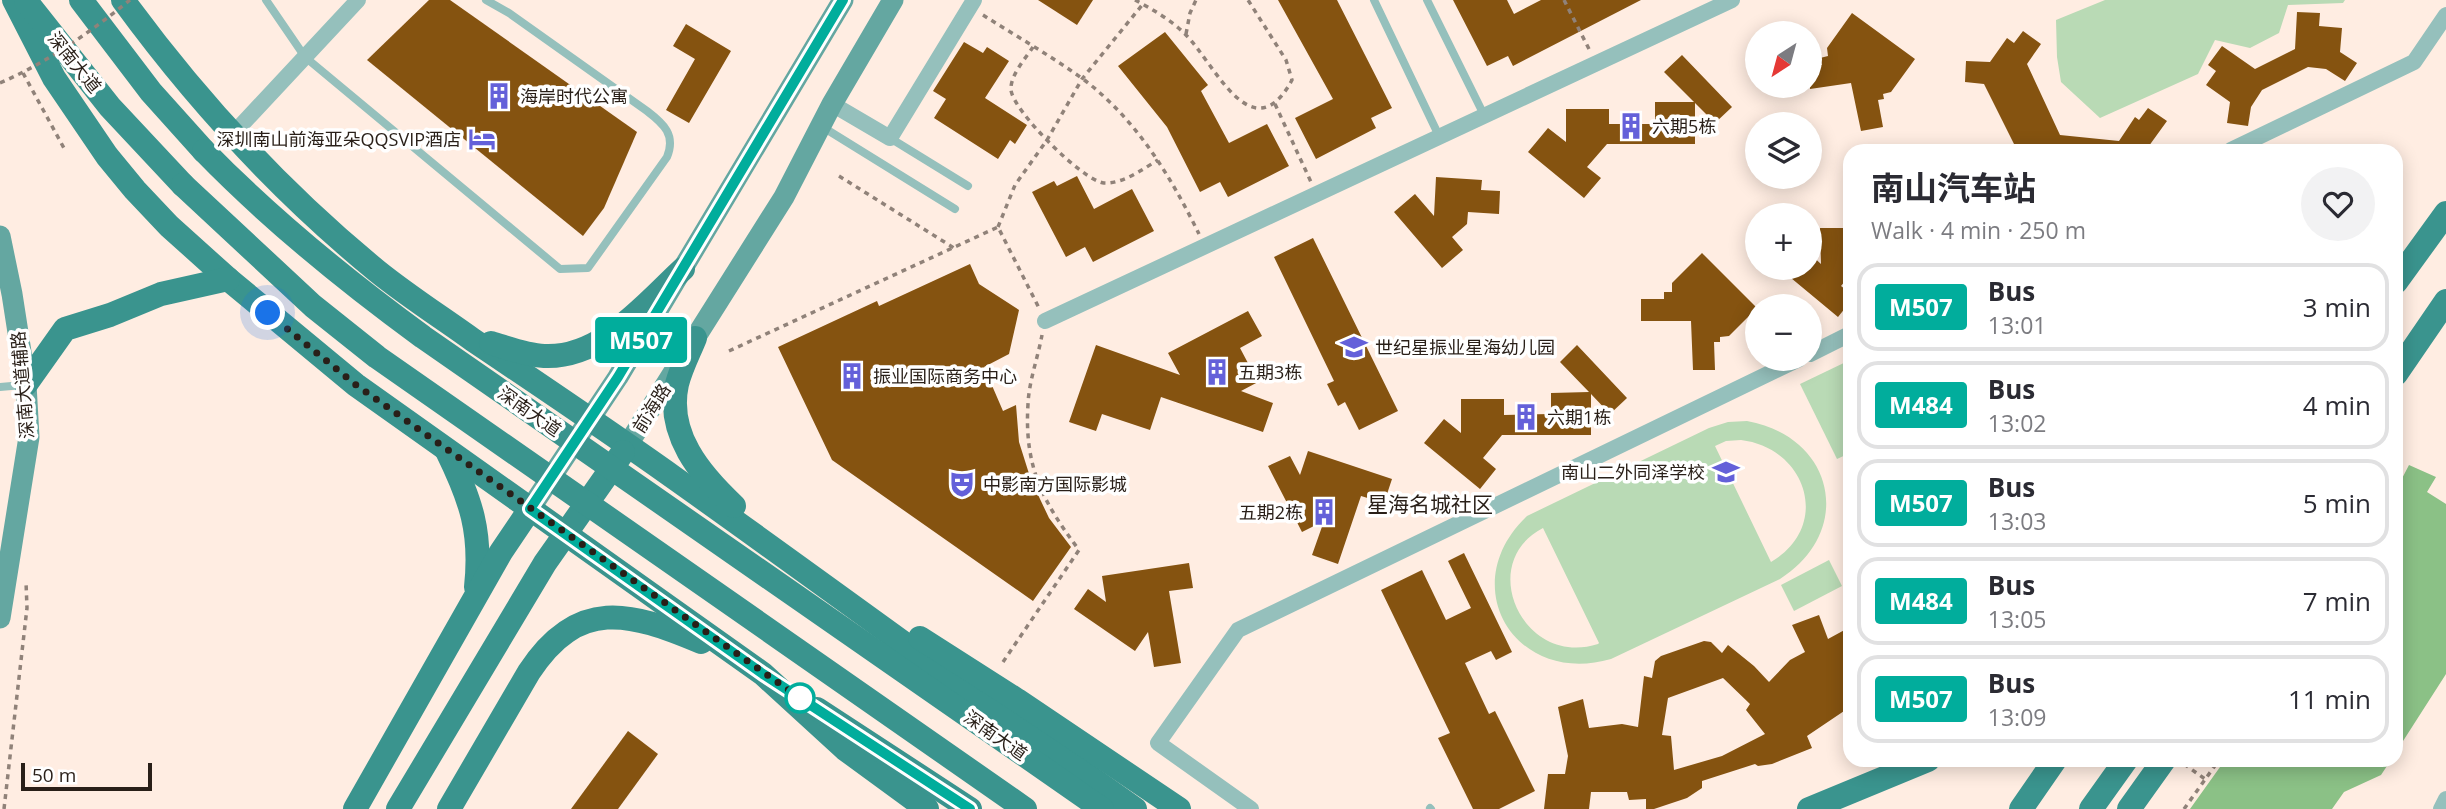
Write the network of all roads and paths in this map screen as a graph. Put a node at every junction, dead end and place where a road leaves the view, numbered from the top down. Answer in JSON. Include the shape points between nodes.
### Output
{"nodes":[{"id":1,"x":14,"y":0,"type":"edge"},
{"id":2,"x":26,"y":0,"type":"edge"},
{"id":3,"x":81,"y":0,"type":"edge"},
{"id":4,"x":123,"y":0,"type":"edge"},
{"id":5,"x":130,"y":0,"type":"edge"},
{"id":6,"x":266,"y":0,"type":"edge"},
{"id":7,"x":358,"y":0,"type":"edge"},
{"id":8,"x":486,"y":0,"type":"edge"},
{"id":9,"x":844,"y":0,"type":"edge"},
{"id":10,"x":893,"y":0,"type":"edge"},
{"id":11,"x":1135,"y":0,"type":"edge"},
{"id":12,"x":1196,"y":0,"type":"edge"},
{"id":13,"x":1248,"y":0,"type":"edge"},
{"id":14,"x":1374,"y":0,"type":"edge"},
{"id":15,"x":1427,"y":0,"type":"edge"},
{"id":16,"x":1564,"y":0,"type":"edge"},
{"id":17,"x":1732,"y":0,"type":"edge"},
{"id":18,"x":972,"y":4,"type":"edge"},
{"id":19,"x":1143,"y":4,"type":"junction"},
{"id":20,"x":2446,"y":15,"type":"edge"},
{"id":21,"x":1186,"y":34,"type":"junction"},
{"id":22,"x":1033,"y":47,"type":"junction"},
{"id":23,"x":306,"y":57,"type":"junction"},
{"id":24,"x":1597,"y":64,"type":"junction"},
{"id":25,"x":23,"y":73,"type":"junction"},
{"id":26,"x":1083,"y":79,"type":"junction"},
{"id":27,"x":0,"y":83,"type":"edge"},
{"id":28,"x":832,"y":104,"type":"junction"},
{"id":29,"x":1275,"y":104,"type":"junction"},
{"id":30,"x":1484,"y":115,"type":"junction"},
{"id":31,"x":821,"y":126,"type":"junction"},
{"id":32,"x":233,"y":134,"type":"junction"},
{"id":33,"x":1439,"y":136,"type":"junction"},
{"id":34,"x":890,"y":138,"type":"junction"},
{"id":35,"x":1047,"y":140,"type":"junction"},
{"id":36,"x":2243,"y":144,"type":"edge"},
{"id":37,"x":65,"y":150,"type":"dead end"},
{"id":38,"x":1158,"y":160,"type":"junction"},
{"id":39,"x":839,"y":176,"type":"dead end"},
{"id":40,"x":968,"y":186,"type":"dead end"},
{"id":41,"x":1317,"y":193,"type":"junction"},
{"id":42,"x":955,"y":209,"type":"dead end"},
{"id":43,"x":2446,"y":213,"type":"edge"},
{"id":44,"x":998,"y":227,"type":"junction"},
{"id":45,"x":0,"y":236,"type":"edge"},
{"id":46,"x":1204,"y":245,"type":"junction"},
{"id":47,"x":954,"y":248,"type":"junction"},
{"id":48,"x":683,"y":269,"type":"junction"},
{"id":49,"x":2403,"y":272,"type":"edge"},
{"id":50,"x":228,"y":279,"type":"junction"},
{"id":51,"x":2446,"y":301,"type":"edge"},
{"id":52,"x":431,"y":310,"type":"junction"},
{"id":53,"x":1045,"y":321,"type":"junction"},
{"id":54,"x":695,"y":338,"type":"junction"},
{"id":55,"x":1843,"y":338,"type":"edge"},
{"id":56,"x":1822,"y":348,"type":"edge"},
{"id":57,"x":729,"y":351,"type":"dead end"},
{"id":58,"x":2403,"y":364,"type":"edge"},
{"id":59,"x":1774,"y":371,"type":"edge"},
{"id":60,"x":26,"y":384,"type":"junction"},
{"id":61,"x":0,"y":387,"type":"edge"},
{"id":62,"x":590,"y":420,"type":"junction"},
{"id":63,"x":627,"y":446,"type":"junction"},
{"id":64,"x":446,"y":450,"type":"junction"},
{"id":65,"x":530,"y":509,"type":"junction"},
{"id":66,"x":565,"y":534,"type":"junction"},
{"id":67,"x":801,"y":568,"type":"junction"},
{"id":68,"x":474,"y":598,"type":"junction"},
{"id":69,"x":0,"y":618,"type":"edge"},
{"id":70,"x":1003,"y":662,"type":"dead end"},
{"id":71,"x":758,"y":670,"type":"junction"},
{"id":72,"x":1911,"y":767,"type":"edge"},
{"id":73,"x":2051,"y":767,"type":"edge"},
{"id":74,"x":2121,"y":767,"type":"edge"},
{"id":75,"x":2160,"y":767,"type":"edge"},
{"id":76,"x":2187,"y":767,"type":"edge"},
{"id":77,"x":2214,"y":767,"type":"edge"},
{"id":78,"x":2205,"y":779,"type":"junction"},
{"id":79,"x":2446,"y":799,"type":"edge"},
{"id":80,"x":355,"y":809,"type":"edge"},
{"id":81,"x":398,"y":809,"type":"edge"},
{"id":82,"x":449,"y":809,"type":"edge"},
{"id":83,"x":927,"y":809,"type":"edge"},
{"id":84,"x":970,"y":809,"type":"edge"},
{"id":85,"x":1025,"y":809,"type":"edge"},
{"id":86,"x":1102,"y":809,"type":"edge"},
{"id":87,"x":1135,"y":809,"type":"edge"},
{"id":88,"x":1179,"y":809,"type":"edge"},
{"id":89,"x":1251,"y":809,"type":"edge"},
{"id":90,"x":1809,"y":809,"type":"edge"},
{"id":91,"x":2021,"y":809,"type":"edge"},
{"id":92,"x":2091,"y":809,"type":"edge"},
{"id":93,"x":2131,"y":809,"type":"edge"},
{"id":94,"x":2184,"y":809,"type":"edge"},
{"id":95,"x":2441,"y":809,"type":"edge"}],
"edges":[{"from":1,"to":50,"type":"main road","name":"深南大道","via":[[54,78],[107,156],[169,226]]},
{"from":2,"to":85,"type":"main road","name":"深南大道","bridge":true,"via":[[110,107],[183,185],[313,306],[377,357]]},
{"from":3,"to":86,"type":"main road","name":"深南大道","bridge":true,"via":[[151,92],[204,151],[292,236],[357,289]]},
{"from":4,"to":32,"type":"main road","name":"深南大道"},
{"from":5,"to":25,"type":"path","bridge":true,"via":[[85,35]]},
{"from":6,"to":23,"type":"lane"},
{"from":7,"to":23,"type":"street"},
{"from":8,"to":23,"type":"lane","via":[[647,111],[669,132],[667,158],[588,268],[560,269]]},
{"from":9,"to":48,"type":"main road"},
{"from":10,"to":28,"type":"main road","name":"前海路"},
{"from":11,"to":19,"type":"path"},
{"from":12,"to":21,"type":"path"},
{"from":13,"to":29,"type":"path","via":[[1286,60],[1292,80]]},
{"from":14,"to":33,"type":"lane"},
{"from":15,"to":30,"type":"lane"},
{"from":16,"to":24,"type":"path"},
{"from":17,"to":24,"type":"street"},
{"from":18,"to":22,"type":"path"},
{"from":18,"to":34,"type":"street"},
{"from":19,"to":21,"type":"path"},
{"from":19,"to":26,"type":"path"},
{"from":20,"to":36,"type":"street","via":[[2414,62]]},
{"from":21,"to":29,"type":"path","via":[[1241,102],[1257,109]]},
{"from":22,"to":26,"type":"path"},
{"from":22,"to":35,"type":"path","via":[[1011,89],[1017,104]]},
{"from":23,"to":32,"type":"street"},
{"from":24,"to":30,"type":"street"},
{"from":25,"to":27,"type":"path","bridge":true},
{"from":25,"to":37,"type":"path"},
{"from":26,"to":35,"type":"path"},
{"from":26,"to":38,"type":"path","via":[[1124,117]]},
{"from":28,"to":31,"type":"main road","name":"前海路"},
{"from":28,"to":34,"type":"street"},
{"from":29,"to":41,"type":"path"},
{"from":30,"to":33,"type":"street"},
{"from":31,"to":42,"type":"lane"},
{"from":31,"to":54,"type":"main road","name":"前海路","via":[[784,197]]},
{"from":32,"to":52,"type":"main road","name":"深南大道","via":[[313,215]]},
{"from":33,"to":41,"type":"street"},
{"from":34,"to":40,"type":"lane"},
{"from":35,"to":38,"type":"path","via":[[1087,176],[1104,183],[1126,178]]},
{"from":35,"to":44,"type":"path","via":[[1015,185]]},
{"from":38,"to":46,"type":"path"},
{"from":39,"to":47,"type":"path"},
{"from":41,"to":46,"type":"street"},
{"from":43,"to":49,"type":"main road"},
{"from":44,"to":47,"type":"path"},
{"from":44,"to":53,"type":"path"},
{"from":45,"to":60,"type":"main road","name":"深南大道辅路"},
{"from":46,"to":53,"type":"street"},
{"from":47,"to":57,"type":"path"},
{"from":48,"to":52,"type":"main road","via":[[607,336],[564,355],[523,353],[486,341]]},
{"from":48,"to":62,"type":"main road"},
{"from":50,"to":60,"type":"main road","via":[[162,294],[65,329]]},
{"from":50,"to":64,"type":"main road","name":"深南大道","via":[[356,385]]},
{"from":51,"to":58,"type":"main road"},
{"from":52,"to":62,"type":"main road","name":"深南大道"},
{"from":53,"to":70,"type":"path","via":[[1028,403],[1029,447],[1046,503],[1079,550]]},
{"from":54,"to":63,"type":"main road","name":"前海路"},
{"from":54,"to":67,"type":"main road","via":[[677,383],[674,408],[688,453],[723,496]]},
{"from":55,"to":56,"type":"street"},
{"from":59,"to":89,"type":"street","via":[[1238,629],[1157,743]]},
{"from":60,"to":61,"type":"lane"},
{"from":60,"to":69,"type":"main road","name":"深南大道辅路","via":[[29,437]]},
{"from":62,"to":63,"type":"main road","name":"深南大道"},
{"from":62,"to":65,"type":"main road"},
{"from":63,"to":66,"type":"main road","name":"前海路"},
{"from":63,"to":67,"type":"main road","name":"深南大道"},
{"from":64,"to":65,"type":"main road","name":"深南大道"},
{"from":64,"to":68,"type":"main road","via":[[478,534]]},
{"from":65,"to":66,"type":"main road","name":"深南大道"},
{"from":65,"to":68,"type":"main road"},
{"from":66,"to":71,"type":"main road","name":"深南大道"},
{"from":66,"to":81,"type":"main road","name":"前海路"},
{"from":67,"to":87,"type":"main road","name":"深南大道"},
{"from":67,"to":88,"type":"main road","via":[[954,658]]},
{"from":68,"to":80,"type":"main road"},
{"from":71,"to":82,"type":"main road","via":[[683,634],[632,617],[603,618],[578,626],[541,653]]},
{"from":71,"to":83,"type":"main road","name":"深南大道","via":[[845,749]]},
{"from":71,"to":84,"type":"main road"},
{"from":72,"to":90,"type":"main road"},
{"from":73,"to":91,"type":"main road"},
{"from":74,"to":92,"type":"main road"},
{"from":75,"to":93,"type":"main road"},
{"from":76,"to":78,"type":"path"},
{"from":77,"to":78,"type":"path"},
{"from":78,"to":94,"type":"path"},
{"from":79,"to":95,"type":"street"}]}
